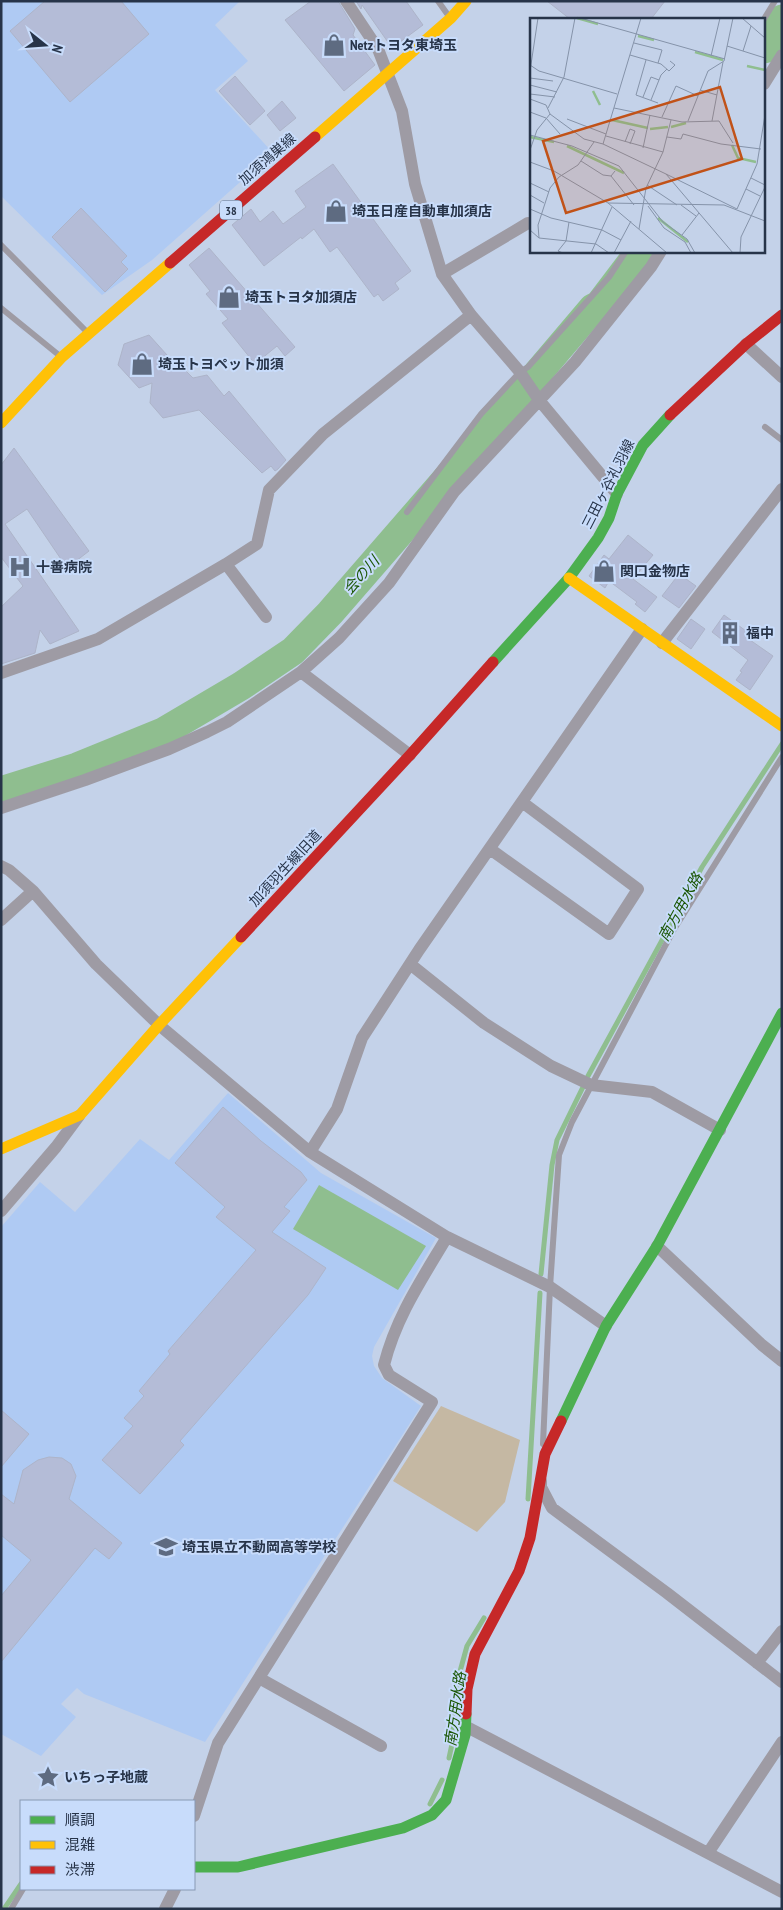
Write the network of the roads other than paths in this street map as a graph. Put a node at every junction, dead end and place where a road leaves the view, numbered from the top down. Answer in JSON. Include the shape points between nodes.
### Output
{"nodes":[{"id":1,"x":346,"y":1,"type":"edge"},
{"id":2,"x":438,"y":1,"type":"edge"},
{"id":3,"x":466,"y":1,"type":"edge"},
{"id":4,"x":775,"y":1,"type":"edge"},
{"id":5,"x":450,"y":18,"type":"junction"},
{"id":6,"x":765,"y":18,"type":"edge"},
{"id":7,"x":782,"y":55,"type":"edge"},
{"id":8,"x":388,"y":73,"type":"junction"},
{"id":9,"x":766,"y":81,"type":"edge"},
{"id":10,"x":528,"y":223,"type":"dead end"},
{"id":11,"x":1,"y":244,"type":"edge"},
{"id":12,"x":625,"y":252,"type":"edge"},
{"id":13,"x":660,"y":252,"type":"edge"},
{"id":14,"x":442,"y":274,"type":"junction"},
{"id":15,"x":1,"y":308,"type":"edge"},
{"id":16,"x":471,"y":315,"type":"junction"},
{"id":17,"x":782,"y":315,"type":"edge"},
{"id":18,"x":89,"y":334,"type":"junction"},
{"id":19,"x":746,"y":344,"type":"junction"},
{"id":20,"x":62,"y":357,"type":"junction"},
{"id":21,"x":522,"y":375,"type":"junction"},
{"id":22,"x":782,"y":377,"type":"edge"},
{"id":23,"x":536,"y":397,"type":"junction"},
{"id":24,"x":1,"y":423,"type":"edge"},
{"id":25,"x":764,"y":427,"type":"dead end"},
{"id":26,"x":782,"y":440,"type":"edge"},
{"id":27,"x":782,"y":489,"type":"edge"},
{"id":28,"x":617,"y":494,"type":"junction"},
{"id":29,"x":407,"y":512,"type":"dead end"},
{"id":30,"x":226,"y":564,"type":"junction"},
{"id":31,"x":569,"y":578,"type":"junction"},
{"id":32,"x":266,"y":617,"type":"dead end"},
{"id":33,"x":642,"y":629,"type":"junction"},
{"id":34,"x":662,"y":643,"type":"junction"},
{"id":35,"x":301,"y":672,"type":"junction"},
{"id":36,"x":1,"y":673,"type":"edge"},
{"id":37,"x":782,"y":726,"type":"edge"},
{"id":38,"x":410,"y":755,"type":"junction"},
{"id":39,"x":782,"y":757,"type":"edge"},
{"id":40,"x":522,"y":802,"type":"junction"},
{"id":41,"x":1,"y":808,"type":"edge"},
{"id":42,"x":490,"y":849,"type":"junction"},
{"id":43,"x":1,"y":866,"type":"edge"},
{"id":44,"x":33,"y":891,"type":"junction"},
{"id":45,"x":1,"y":920,"type":"edge"},
{"id":46,"x":410,"y":964,"type":"junction"},
{"id":47,"x":782,"y":1013,"type":"edge"},
{"id":48,"x":159,"y":1025,"type":"junction"},
{"id":49,"x":587,"y":1083,"type":"junction"},
{"id":50,"x":80,"y":1115,"type":"junction"},
{"id":51,"x":720,"y":1130,"type":"junction"},
{"id":52,"x":1,"y":1149,"type":"edge"},
{"id":53,"x":310,"y":1152,"type":"junction"},
{"id":54,"x":1,"y":1211,"type":"edge"},
{"id":55,"x":447,"y":1237,"type":"junction"},
{"id":56,"x":656,"y":1246,"type":"junction"},
{"id":57,"x":544,"y":1284,"type":"junction"},
{"id":58,"x":606,"y":1326,"type":"junction"},
{"id":59,"x":782,"y":1361,"type":"edge"},
{"id":60,"x":542,"y":1469,"type":"junction"},
{"id":61,"x":782,"y":1631,"type":"edge"},
{"id":62,"x":757,"y":1663,"type":"junction"},
{"id":63,"x":259,"y":1678,"type":"junction"},
{"id":64,"x":782,"y":1682,"type":"edge"},
{"id":65,"x":465,"y":1726,"type":"junction"},
{"id":66,"x":782,"y":1742,"type":"edge"},
{"id":67,"x":381,"y":1746,"type":"dead end"},
{"id":68,"x":195,"y":1813,"type":"edge"},
{"id":69,"x":708,"y":1853,"type":"junction"},
{"id":70,"x":195,"y":1867,"type":"edge"},
{"id":71,"x":22,"y":1890,"type":"edge"},
{"id":72,"x":174,"y":1890,"type":"edge"},
{"id":73,"x":782,"y":1892,"type":"edge"},
{"id":74,"x":11,"y":1909,"type":"edge"},
{"id":75,"x":165,"y":1909,"type":"edge"}],
"edges":[{"from":1,"to":8,"type":"street","via":[[378,48]]},
{"from":2,"to":5,"type":"lane"},
{"from":3,"to":5,"type":"street","name":"加須鴻巣線","number":"38"},
{"from":4,"to":6,"type":"lane"},
{"from":5,"to":8,"type":"street","name":"加須鴻巣線","number":"38"},
{"from":7,"to":9,"type":"street"},
{"from":8,"to":14,"type":"street","via":[[402,111],[415,184]]},
{"from":8,"to":18,"type":"street","name":"加須鴻巣線","number":"38"},
{"from":10,"to":14,"type":"street"},
{"from":11,"to":18,"type":"lane"},
{"from":12,"to":21,"type":"lane","via":[[609,278]]},
{"from":13,"to":23,"type":"street","via":[[575,362]]},
{"from":14,"to":16,"type":"street"},
{"from":15,"to":20,"type":"lane"},
{"from":16,"to":21,"type":"street"},
{"from":16,"to":30,"type":"street","via":[[323,434],[269,490],[256,544]]},
{"from":17,"to":19,"type":"street","name":"三田ヶ谷礼羽線"},
{"from":18,"to":20,"type":"street","name":"加須鴻巣線","number":"38"},
{"from":19,"to":22,"type":"street"},
{"from":19,"to":28,"type":"street","name":"三田ヶ谷礼羽線","via":[[679,406],[643,445]]},
{"from":20,"to":24,"type":"street","name":"加須鴻巣線","number":"38"},
{"from":21,"to":23,"type":"street"},
{"from":21,"to":29,"type":"lane","via":[[481,414]]},
{"from":23,"to":28,"type":"street"},
{"from":23,"to":35,"type":"street","via":[[454,492],[389,583],[339,638]]},
{"from":25,"to":26,"type":"lane"},
{"from":27,"to":34,"type":"street"},
{"from":28,"to":31,"type":"street","name":"三田ヶ谷礼羽線","via":[[598,538]]},
{"from":30,"to":32,"type":"street"},
{"from":30,"to":36,"type":"street","via":[[98,639]]},
{"from":31,"to":33,"type":"street"},
{"from":31,"to":38,"type":"street","name":"加須羽生線旧道"},
{"from":33,"to":34,"type":"street"},
{"from":33,"to":40,"type":"street"},
{"from":34,"to":37,"type":"street"},
{"from":35,"to":38,"type":"street"},
{"from":35,"to":41,"type":"street","via":[[227,722],[170,749]]},
{"from":38,"to":48,"type":"street","name":"加須羽生線旧道"},
{"from":39,"to":49,"type":"lane","via":[[673,931]]},
{"from":40,"to":42,"type":"street"},
{"from":40,"to":42,"type":"street","via":[[638,889],[609,934]]},
{"from":42,"to":46,"type":"street"},
{"from":43,"to":44,"type":"street"},
{"from":44,"to":45,"type":"street"},
{"from":44,"to":48,"type":"street","via":[[96,964]]},
{"from":46,"to":49,"type":"street","via":[[484,1023],[551,1066]]},
{"from":46,"to":53,"type":"street","via":[[362,1038],[337,1109]]},
{"from":47,"to":51,"type":"street"},
{"from":48,"to":50,"type":"street","name":"加須羽生線旧道"},
{"from":48,"to":53,"type":"street"},
{"from":49,"to":51,"type":"street","via":[[652,1092]]},
{"from":49,"to":57,"type":"lane","via":[[559,1155]]},
{"from":50,"to":52,"type":"street","name":"加須羽生線旧道"},
{"from":50,"to":54,"type":"street"},
{"from":51,"to":56,"type":"street"},
{"from":53,"to":55,"type":"street"},
{"from":55,"to":57,"type":"street"},
{"from":55,"to":63,"type":"street","via":[[400,1318],[384,1364],[389,1376],[432,1402]]},
{"from":56,"to":58,"type":"street"},
{"from":56,"to":59,"type":"street"},
{"from":57,"to":58,"type":"street"},
{"from":57,"to":60,"type":"lane"},
{"from":58,"to":60,"type":"street","via":[[554,1432]]},
{"from":60,"to":62,"type":"street","via":[[541,1487],[552,1508]]},
{"from":60,"to":65,"type":"street","via":[[530,1538],[518,1571],[475,1654],[467,1688]]},
{"from":61,"to":62,"type":"street"},
{"from":62,"to":64,"type":"street"},
{"from":63,"to":67,"type":"street"},
{"from":63,"to":68,"type":"street","via":[[218,1743]]},
{"from":65,"to":69,"type":"street"},
{"from":65,"to":70,"type":"street","via":[[446,1800],[432,1815],[403,1828],[238,1867]]},
{"from":66,"to":69,"type":"street"},
{"from":69,"to":73,"type":"street"},
{"from":71,"to":74,"type":"lane"},
{"from":72,"to":75,"type":"street"}]}
